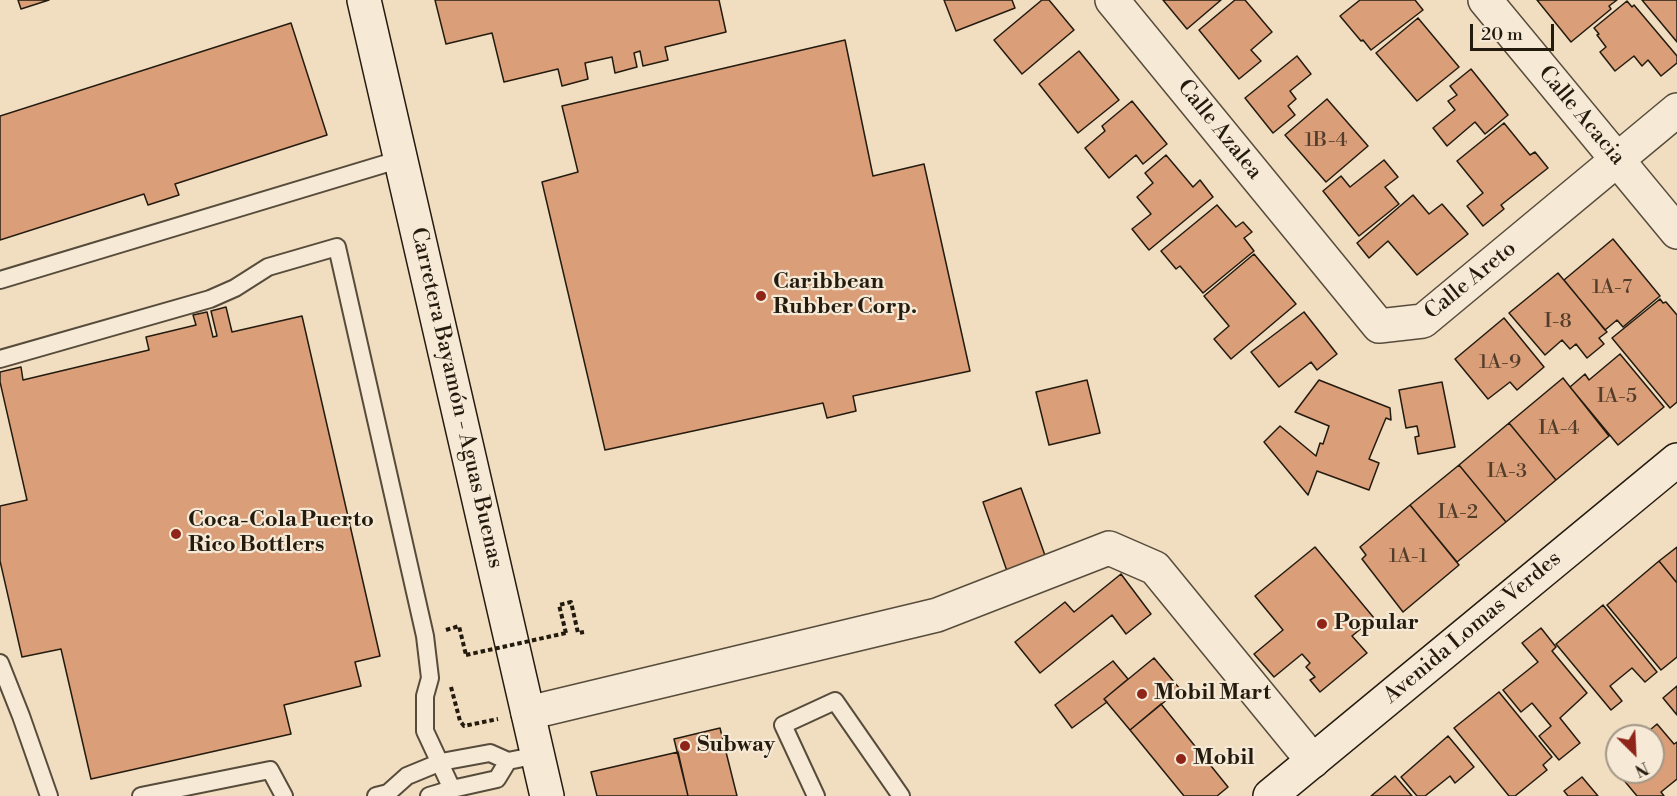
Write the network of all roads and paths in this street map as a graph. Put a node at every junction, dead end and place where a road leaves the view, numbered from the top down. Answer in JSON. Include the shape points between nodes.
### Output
{"nodes":[{"id":1,"x":364,"y":0,"type":"edge"},
{"id":2,"x":1112,"y":0,"type":"edge"},
{"id":3,"x":1485,"y":0,"type":"edge"},
{"id":4,"x":1677,"y":110,"type":"edge"},
{"id":5,"x":401,"y":159,"type":"junction"},
{"id":6,"x":1618,"y":160,"type":"junction"},
{"id":7,"x":1677,"y":232,"type":"edge"},
{"id":8,"x":1326,"y":261,"type":"joint"},
{"id":9,"x":0,"y":280,"type":"edge"},
{"id":10,"x":0,"y":359,"type":"edge"},
{"id":11,"x":1677,"y":460,"type":"edge"},
{"id":12,"x":584,"y":632,"type":"dead end"},
{"id":13,"x":449,"y":640,"type":"dead end"},
{"id":14,"x":0,"y":663,"type":"edge"},
{"id":15,"x":450,"y":682,"type":"dead end"},
{"id":16,"x":528,"y":712,"type":"junction"},
{"id":17,"x":523,"y":758,"type":"junction"},
{"id":18,"x":1313,"y":761,"type":"junction"},
{"id":19,"x":441,"y":762,"type":"junction"},
{"id":20,"x":452,"y":789,"type":"junction"},
{"id":21,"x":387,"y":795,"type":"edge"},
{"id":22,"x":49,"y":796,"type":"edge"},
{"id":23,"x":141,"y":796,"type":"edge"},
{"id":24,"x":284,"y":796,"type":"edge"},
{"id":25,"x":429,"y":796,"type":"edge"},
{"id":26,"x":547,"y":796,"type":"edge"},
{"id":27,"x":816,"y":796,"type":"edge"},
{"id":28,"x":901,"y":796,"type":"edge"},
{"id":29,"x":1270,"y":796,"type":"edge"}],
"edges":[{"from":1,"to":5,"type":"street","name":"Carretera Bayamón - Aguas Buenas"},
{"from":2,"to":8,"type":"street","name":"Calle Azalea"},
{"from":3,"to":6,"type":"street","name":"Calle Acacia"},
{"from":4,"to":6,"type":"street"},
{"from":5,"to":9,"type":"lane"},
{"from":5,"to":16,"type":"street","name":"Carretera Bayamón - Aguas Buenas"},
{"from":6,"to":7,"type":"street","name":"Calle Acacia"},
{"from":6,"to":8,"type":"street","name":"Calle Areto","via":[[1423,321],[1379,326]]},
{"from":10,"to":19,"type":"lane","via":[[210,299],[268,267],[337,247],[425,636],[430,678],[425,696],[425,731]]},
{"from":11,"to":18,"type":"street","name":"Avenida Lomas Verdes"},
{"from":12,"to":13,"type":"path","bridge":true,"via":[[578,633],[571,602],[559,605],[566,633],[466,656],[459,626],[446,630]]},
{"from":14,"to":22,"type":"lane"},
{"from":15,"to":16,"type":"path","via":[[464,726]]},
{"from":16,"to":17,"type":"street","name":"Carretera Bayamón - Aguas Buenas"},
{"from":16,"to":18,"type":"street","via":[[937,615],[1110,548],[1155,568]]},
{"from":17,"to":19,"type":"lane","via":[[490,753]]},
{"from":17,"to":20,"type":"lane","via":[[497,779]]},
{"from":17,"to":26,"type":"street","name":"Carretera Bayamón - Aguas Buenas"},
{"from":18,"to":29,"type":"street","name":"Avenida Lomas Verdes"},
{"from":19,"to":20,"type":"lane"},
{"from":19,"to":21,"type":"lane","via":[[407,776]]},
{"from":20,"to":25,"type":"lane"},
{"from":23,"to":24,"type":"lane","via":[[270,770]]},
{"from":27,"to":28,"type":"lane","via":[[783,725],[835,701]]}]}
